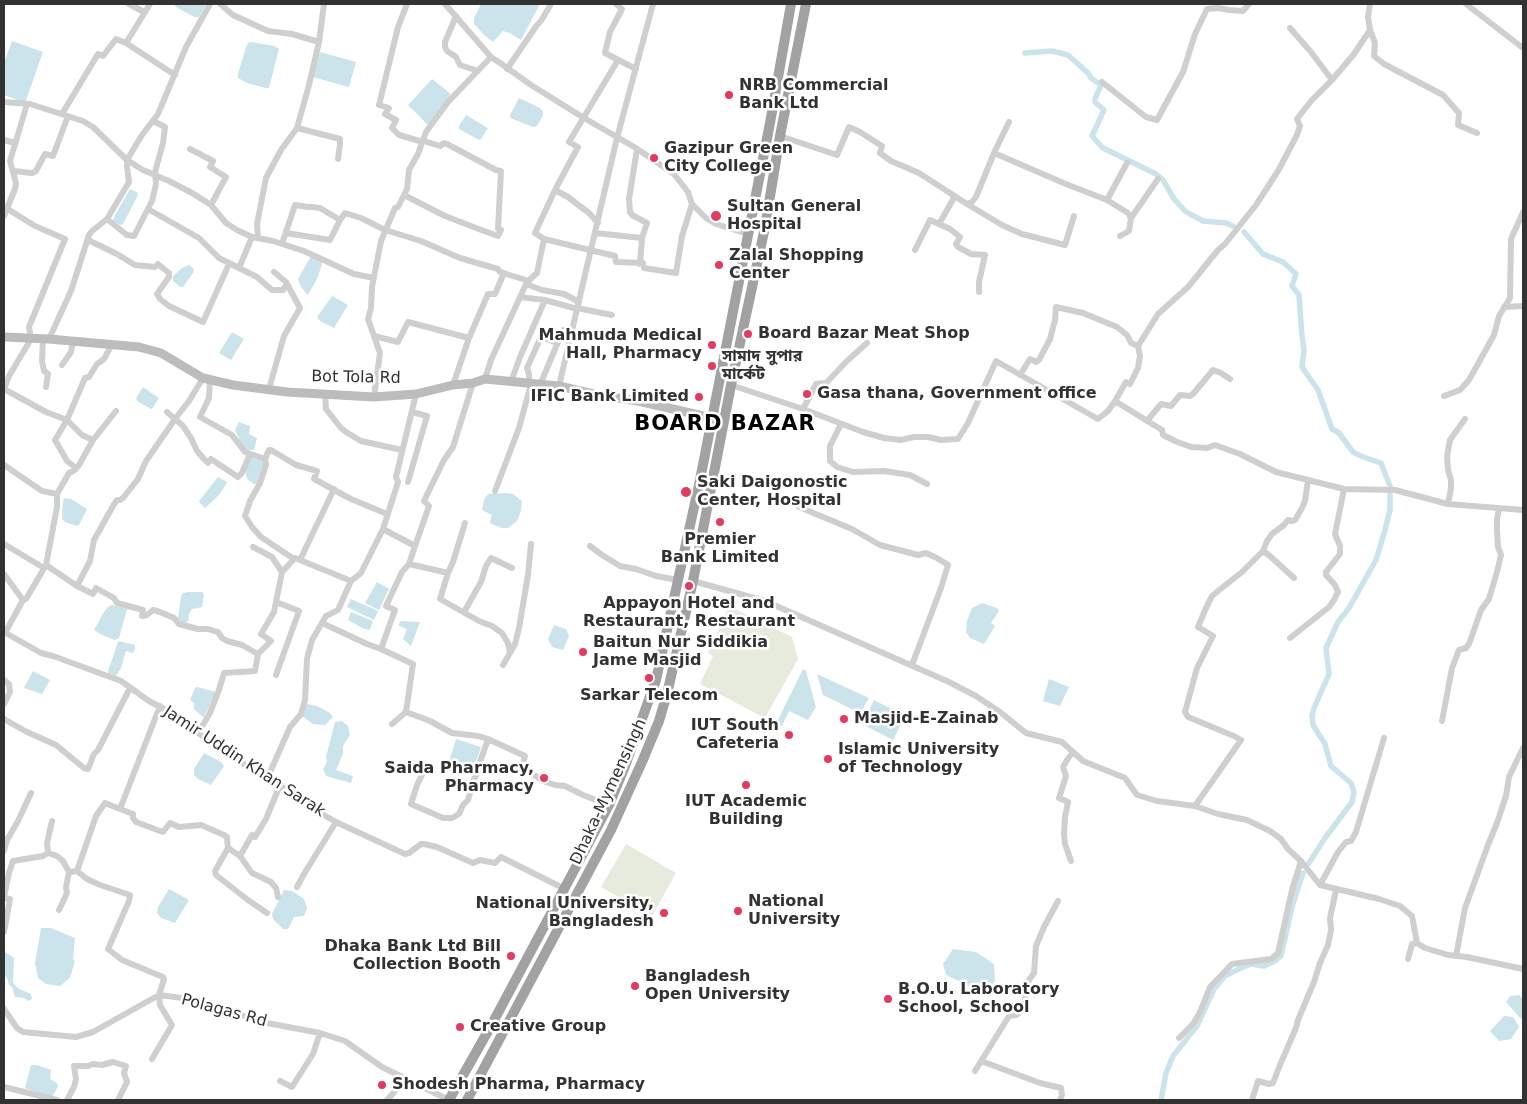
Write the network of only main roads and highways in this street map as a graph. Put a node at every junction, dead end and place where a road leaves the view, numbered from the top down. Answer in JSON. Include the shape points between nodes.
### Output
{"nodes":[{"id":1,"x":791,"y":4,"type":"edge"},
{"id":2,"x":806,"y":4,"type":"edge"},
{"id":3,"x":4,"y":337,"type":"edge"},
{"id":4,"x":712,"y":418,"type":"junction"},
{"id":5,"x":449,"y":1100,"type":"edge"},
{"id":6,"x":467,"y":1100,"type":"edge"}],
"edges":[{"from":1,"to":4,"type":"highway"},
{"from":2,"to":6,"type":"highway","name":"Dhaka-Mymensingh","via":[[765,227],[693,581],[659,720],[611,830]]},
{"from":3,"to":4,"type":"main road","name":"Bot Tola Rd","via":[[139,347],[161,353],[207,379],[287,392],[374,397],[416,394],[485,379],[559,386]]},
{"from":4,"to":5,"type":"highway","via":[[656,680],[625,766],[609,805]]}]}
